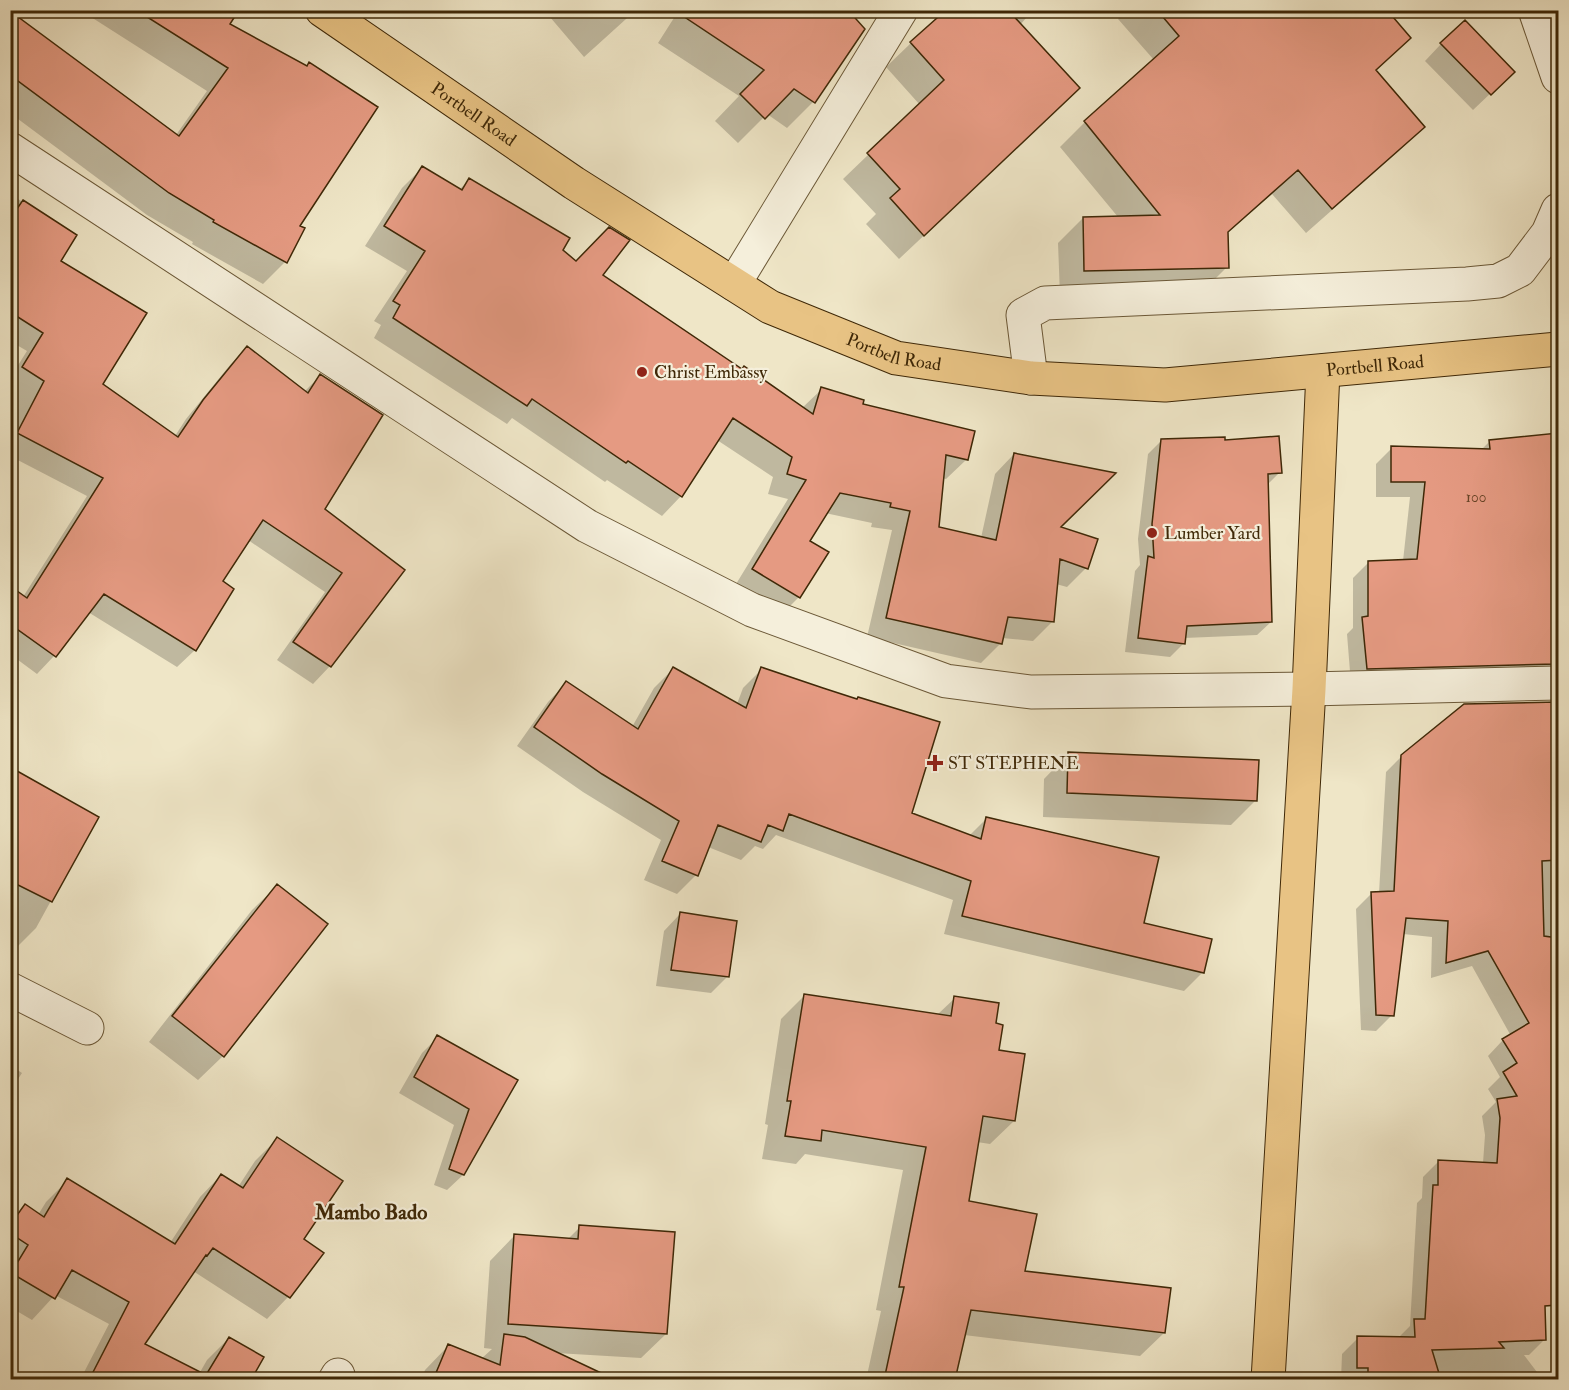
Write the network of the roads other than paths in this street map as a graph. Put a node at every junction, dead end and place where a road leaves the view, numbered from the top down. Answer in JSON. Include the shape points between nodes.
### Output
{"nodes":[{"id":1,"x":322,"y":10,"type":"edge"},
{"id":2,"x":901,"y":10,"type":"edge"},
{"id":3,"x":1535,"y":10,"type":"edge"},
{"id":4,"x":1558,"y":77,"type":"edge"},
{"id":5,"x":10,"y":148,"type":"edge"},
{"id":6,"x":1558,"y":210,"type":"edge"},
{"id":7,"x":734,"y":284,"type":"junction"},
{"id":8,"x":1558,"y":349,"type":"edge"},
{"id":9,"x":1323,"y":371,"type":"junction"},
{"id":10,"x":1031,"y":378,"type":"junction"},
{"id":11,"x":1558,"y":683,"type":"edge"},
{"id":12,"x":1309,"y":689,"type":"junction"},
{"id":13,"x":10,"y":989,"type":"edge"},
{"id":14,"x":87,"y":1028,"type":"dead end"},
{"id":15,"x":1268,"y":1380,"type":"edge"}],
"edges":[{"from":1,"to":7,"type":"main road","name":"Portbell Road","via":[[574,183]]},
{"from":2,"to":7,"type":"street"},
{"from":3,"to":4,"type":"street"},
{"from":5,"to":12,"type":"street","via":[[587,526],[752,610],[946,681],[1031,692]]},
{"from":6,"to":10,"type":"street","via":[[1548,233],[1521,270],[1498,281],[1045,303],[1023,315]]},
{"from":7,"to":10,"type":"main road","name":"Portbell Road","via":[[770,307],[896,358]]},
{"from":8,"to":9,"type":"main road","name":"Portbell Road"},
{"from":9,"to":10,"type":"main road","name":"Portbell Road","via":[[1166,385]]},
{"from":9,"to":12,"type":"main road"},
{"from":11,"to":12,"type":"street"},
{"from":12,"to":15,"type":"main road"},
{"from":13,"to":14,"type":"street"}]}
